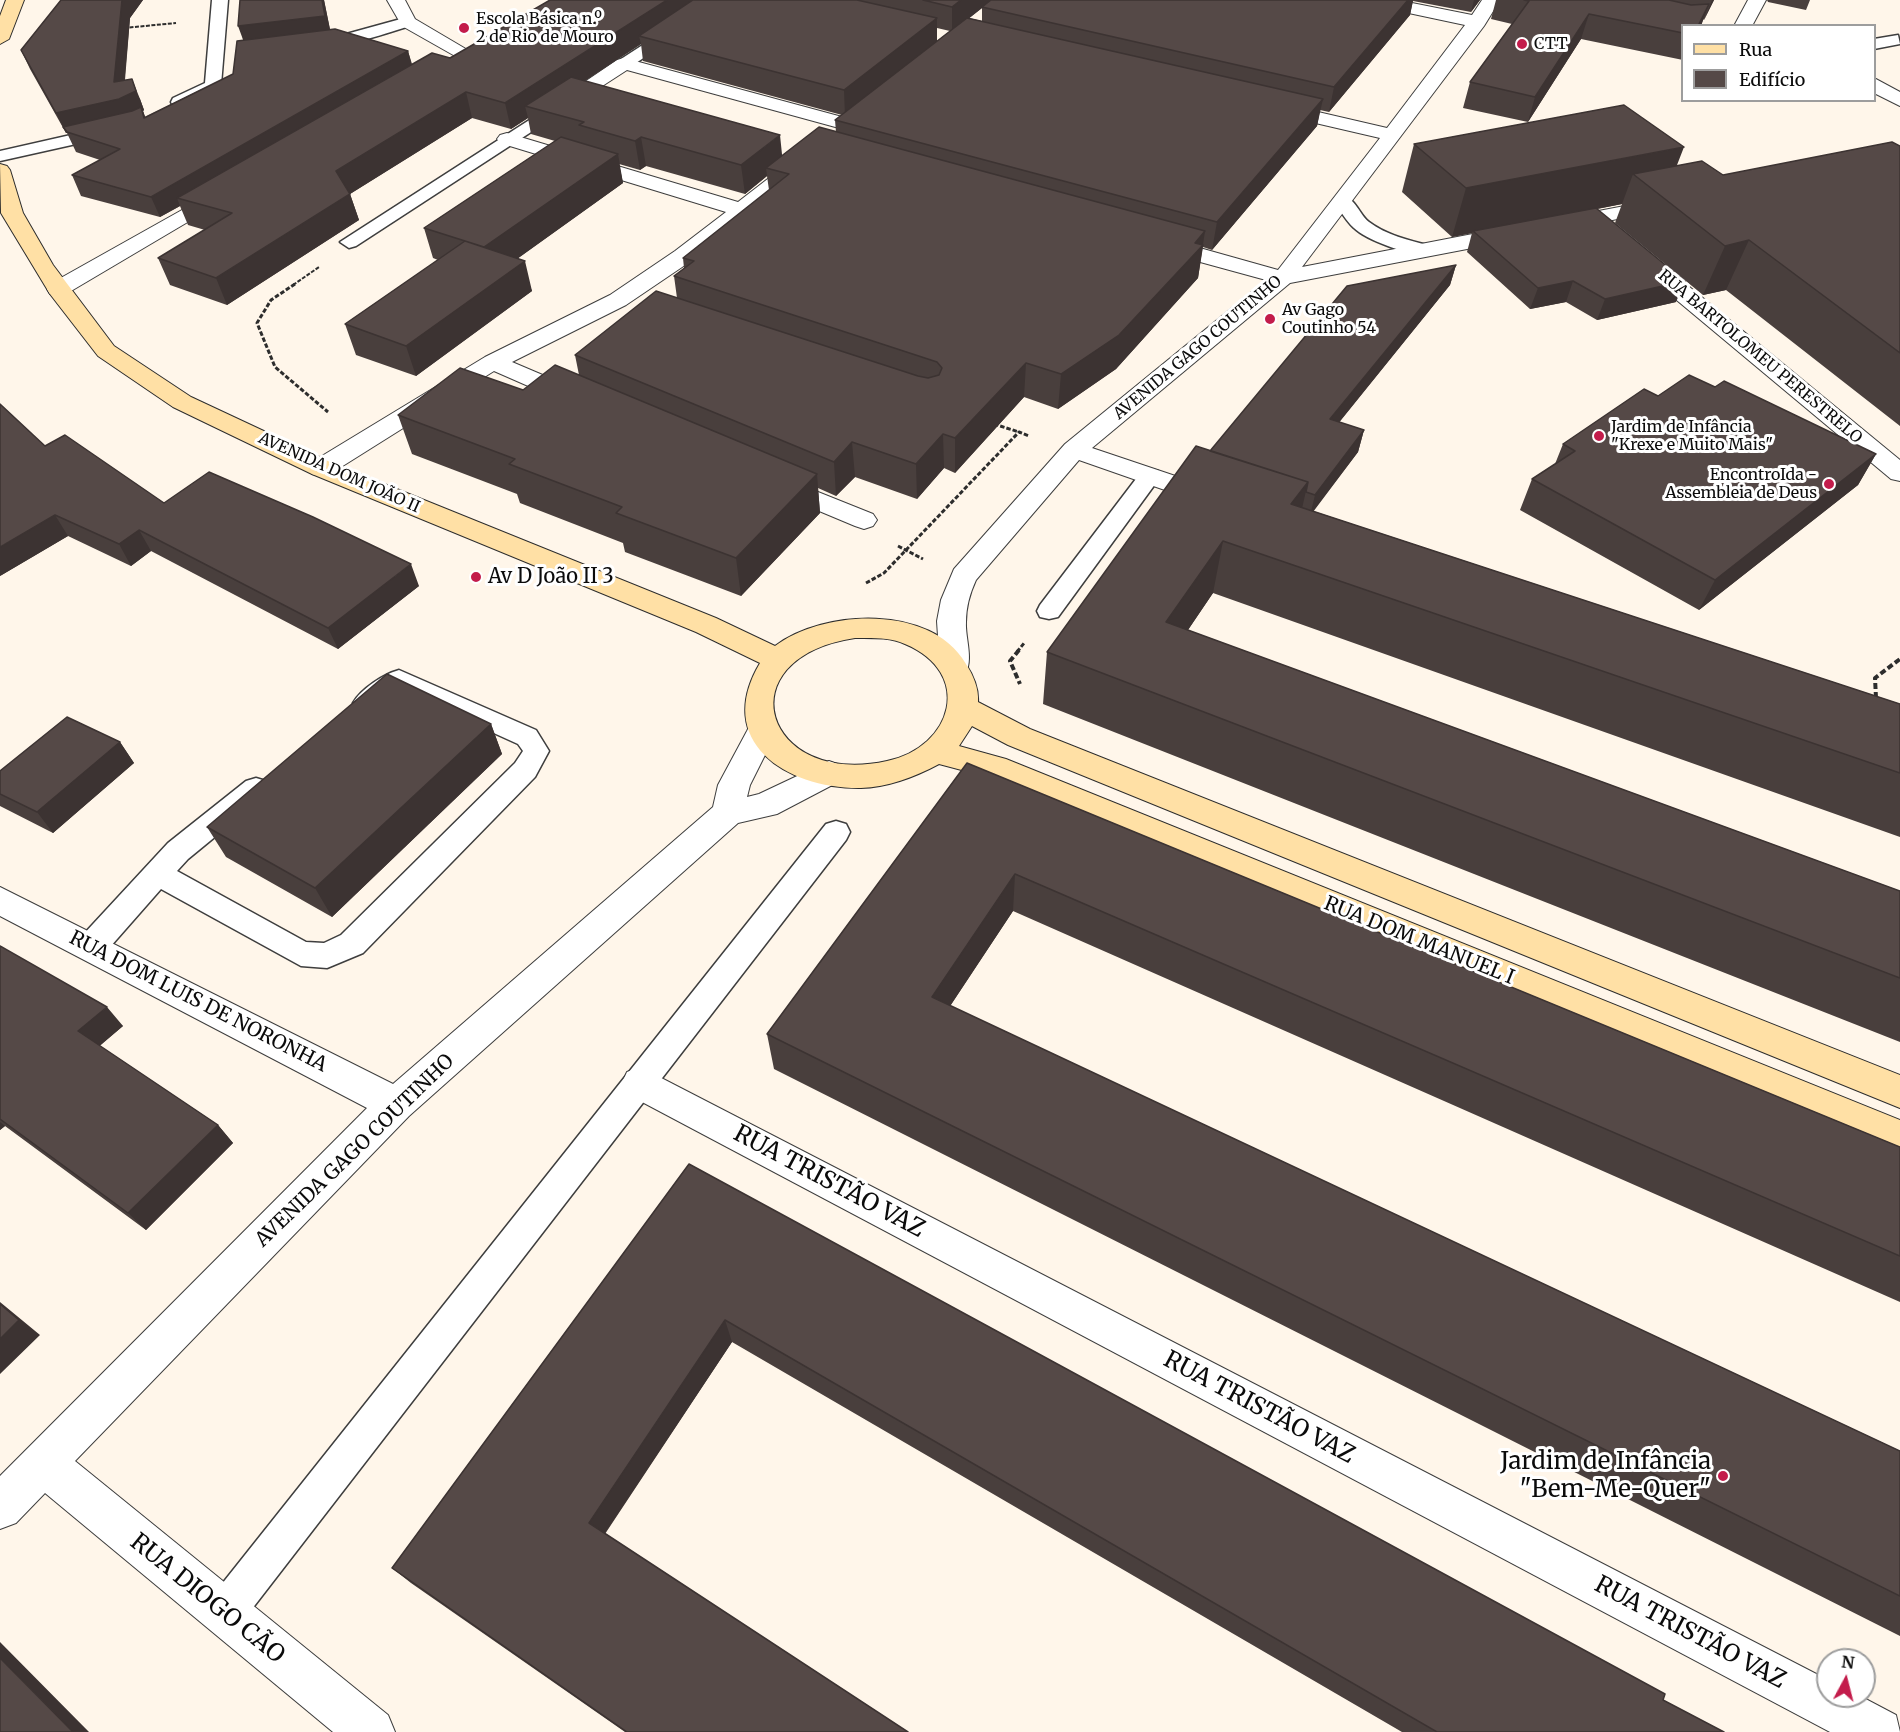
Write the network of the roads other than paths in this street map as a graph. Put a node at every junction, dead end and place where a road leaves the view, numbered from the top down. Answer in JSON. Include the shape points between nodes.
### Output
{"nodes":[{"id":1,"x":15,"y":0,"type":"edge"},
{"id":2,"x":220,"y":0,"type":"edge"},
{"id":3,"x":396,"y":0,"type":"edge"},
{"id":4,"x":722,"y":0,"type":"edge"},
{"id":5,"x":1371,"y":0,"type":"edge"},
{"id":6,"x":1491,"y":0,"type":"edge"},
{"id":7,"x":1757,"y":0,"type":"edge"},
{"id":8,"x":408,"y":22,"type":"junction"},
{"id":9,"x":1478,"y":22,"type":"junction"},
{"id":10,"x":1744,"y":24,"type":"edge"},
{"id":11,"x":0,"y":39,"type":"edge"},
{"id":12,"x":1898,"y":40,"type":"dead end"},
{"id":13,"x":482,"y":41,"type":"edge"},
{"id":14,"x":1876,"y":44,"type":"edge"},
{"id":15,"x":307,"y":45,"type":"edge"},
{"id":16,"x":462,"y":52,"type":"junction"},
{"id":17,"x":444,"y":63,"type":"edge"},
{"id":18,"x":624,"y":64,"type":"junction"},
{"id":19,"x":1876,"y":85,"type":"edge"},
{"id":20,"x":574,"y":96,"type":"junction"},
{"id":21,"x":1900,"y":100,"type":"edge"},
{"id":22,"x":1255,"y":103,"type":"edge"},
{"id":23,"x":608,"y":106,"type":"edge"},
{"id":24,"x":164,"y":110,"type":"edge"},
{"id":25,"x":868,"y":110,"type":"edge"},
{"id":26,"x":850,"y":125,"type":"junction"},
{"id":27,"x":123,"y":128,"type":"edge"},
{"id":28,"x":1393,"y":135,"type":"junction"},
{"id":29,"x":507,"y":139,"type":"junction"},
{"id":30,"x":818,"y":150,"type":"junction"},
{"id":31,"x":781,"y":155,"type":"edge"},
{"id":32,"x":0,"y":156,"type":"edge"},
{"id":33,"x":0,"y":170,"type":"edge"},
{"id":34,"x":245,"y":180,"type":"edge"},
{"id":35,"x":1684,"y":200,"type":"edge"},
{"id":36,"x":1343,"y":201,"type":"junction"},
{"id":37,"x":740,"y":209,"type":"junction"},
{"id":38,"x":1611,"y":234,"type":"junction"},
{"id":39,"x":1140,"y":239,"type":"edge"},
{"id":40,"x":349,"y":242,"type":"road end"},
{"id":41,"x":1423,"y":250,"type":"junction"},
{"id":42,"x":1283,"y":278,"type":"junction"},
{"id":43,"x":58,"y":289,"type":"junction"},
{"id":44,"x":493,"y":362,"type":"junction"},
{"id":45,"x":602,"y":408,"type":"edge"},
{"id":46,"x":1074,"y":450,"type":"junction"},
{"id":47,"x":321,"y":468,"type":"junction"},
{"id":48,"x":1900,"y":473,"type":"edge"},
{"id":49,"x":755,"y":474,"type":"edge"},
{"id":50,"x":1149,"y":476,"type":"junction"},
{"id":51,"x":1232,"y":504,"type":"edge"},
{"id":52,"x":864,"y":520,"type":"dead end"},
{"id":53,"x":1049,"y":611,"type":"dead end"},
{"id":54,"x":777,"y":659,"type":"junction"},
{"id":55,"x":955,"y":667,"type":"junction"},
{"id":56,"x":964,"y":710,"type":"junction"},
{"id":57,"x":343,"y":722,"type":"edge"},
{"id":58,"x":762,"y":731,"type":"junction"},
{"id":59,"x":936,"y":752,"type":"junction"},
{"id":60,"x":278,"y":772,"type":"edge"},
{"id":61,"x":829,"y":773,"type":"junction"},
{"id":62,"x":728,"y":813,"type":"junction"},
{"id":63,"x":836,"y":832,"type":"dead end"},
{"id":64,"x":158,"y":874,"type":"junction"},
{"id":65,"x":0,"y":900,"type":"edge"},
{"id":66,"x":92,"y":946,"type":"junction"},
{"id":67,"x":640,"y":1083,"type":"junction"},
{"id":68,"x":1900,"y":1092,"type":"edge"},
{"id":69,"x":396,"y":1104,"type":"junction"},
{"id":70,"x":1900,"y":1137,"type":"edge"},
{"id":71,"x":44,"y":1464,"type":"junction"},
{"id":72,"x":0,"y":1507,"type":"edge"},
{"id":73,"x":224,"y":1613,"type":"junction"},
{"id":74,"x":371,"y":1732,"type":"edge"},
{"id":75,"x":1879,"y":1732,"type":"edge"}],
"edges":[{"from":1,"to":11,"type":"street"},
{"from":2,"to":24,"type":"lane","via":[[216,20],[223,56],[213,85]]},
{"from":3,"to":8,"type":"street"},
{"from":4,"to":18,"type":"lane"},
{"from":5,"to":9,"type":"street"},
{"from":6,"to":9,"type":"street","name":"AVENIDA GAGO COUTINHO"},
{"from":7,"to":10,"type":"street"},
{"from":8,"to":15,"type":"lane","via":[[340,41]]},
{"from":8,"to":16,"type":"street"},
{"from":9,"to":28,"type":"street","name":"AVENIDA GAGO COUTINHO"},
{"from":12,"to":14,"type":"lane"},
{"from":13,"to":16,"type":"street"},
{"from":16,"to":17,"type":"street"},
{"from":18,"to":20,"type":"street"},
{"from":18,"to":26,"type":"street"},
{"from":19,"to":21,"type":"street"},
{"from":20,"to":23,"type":"street"},
{"from":20,"to":29,"type":"lane"},
{"from":22,"to":28,"type":"street"},
{"from":25,"to":26,"type":"street"},
{"from":26,"to":30,"type":"street"},
{"from":27,"to":32,"type":"lane"},
{"from":28,"to":36,"type":"street","name":"AVENIDA GAGO COUTINHO"},
{"from":29,"to":37,"type":"street"},
{"from":29,"to":40,"type":"lane"},
{"from":30,"to":31,"type":"street"},
{"from":30,"to":37,"type":"street"},
{"from":33,"to":43,"type":"street","name":"AVENIDA DOM JOÃO II","via":[[12,213]]},
{"from":34,"to":43,"type":"street"},
{"from":35,"to":38,"type":"street"},
{"from":36,"to":41,"type":"lane","via":[[1361,225],[1384,238]]},
{"from":36,"to":42,"type":"street","name":"AVENIDA GAGO COUTINHO"},
{"from":37,"to":44,"type":"street","via":[[629,304]]},
{"from":38,"to":41,"type":"street","via":[[1542,228]]},
{"from":38,"to":48,"type":"street","name":"RUA BARTOLOMEU PERESTRELO"},
{"from":39,"to":42,"type":"street"},
{"from":41,"to":42,"type":"street"},
{"from":42,"to":46,"type":"street","name":"AVENIDA GAGO COUTINHO"},
{"from":43,"to":47,"type":"street","name":"AVENIDA DOM JOÃO II","via":[[106,351],[182,402]]},
{"from":44,"to":45,"type":"street"},
{"from":44,"to":47,"type":"street"},
{"from":46,"to":50,"type":"street"},
{"from":46,"to":55,"type":"street","name":"AVENIDA GAGO COUTINHO","via":[[964,576],[953,599],[949,626]]},
{"from":47,"to":54,"type":"street","name":"AVENIDA DOM JOÃO II","via":[[706,625]]},
{"from":49,"to":52,"type":"street"},
{"from":50,"to":51,"type":"street"},
{"from":50,"to":53,"type":"lane"},
{"from":54,"to":55,"type":"street","via":[[796,645],[824,633],[855,628],[887,629],[937,647]]},
{"from":54,"to":58,"type":"street","via":[[760,683],[756,707]]},
{"from":55,"to":56,"type":"street","via":[[964,688]]},
{"from":56,"to":59,"type":"street","via":[[957,731]]},
{"from":56,"to":68,"type":"street","name":"RUA DOM MANUEL I","via":[[1019,736]]},
{"from":57,"to":64,"type":"lane","via":[[399,679],[527,737],[536,751],[525,770],[352,944],[327,956],[301,954]]},
{"from":58,"to":61,"type":"street","via":[[780,752],[805,768]]},
{"from":58,"to":62,"type":"street","via":[[734,785]]},
{"from":59,"to":61,"type":"street","via":[[908,768],[874,776]]},
{"from":59,"to":70,"type":"street","name":"RUA DOM MANUEL I","via":[[995,767]]},
{"from":60,"to":64,"type":"lane","via":[[200,832]]},
{"from":61,"to":62,"type":"street","name":"AVENIDA GAGO COUTINHO","via":[[766,805]]},
{"from":62,"to":69,"type":"street","name":"AVENIDA GAGO COUTINHO"},
{"from":63,"to":67,"type":"lane"},
{"from":64,"to":66,"type":"lane"},
{"from":65,"to":66,"type":"street","name":"RUA DOM LUIS DE NORONHA"},
{"from":66,"to":69,"type":"street","name":"RUA DOM LUIS DE NORONHA"},
{"from":67,"to":73,"type":"lane"},
{"from":67,"to":75,"type":"street","name":"RUA TRISTÃO VAZ"},
{"from":69,"to":71,"type":"street","name":"AVENIDA GAGO COUTINHO"},
{"from":71,"to":72,"type":"street","name":"AVENIDA GAGO COUTINHO"},
{"from":71,"to":73,"type":"street","name":"RUA DIOGO CÃO"},
{"from":73,"to":74,"type":"street","name":"RUA DIOGO CÃO"}]}
